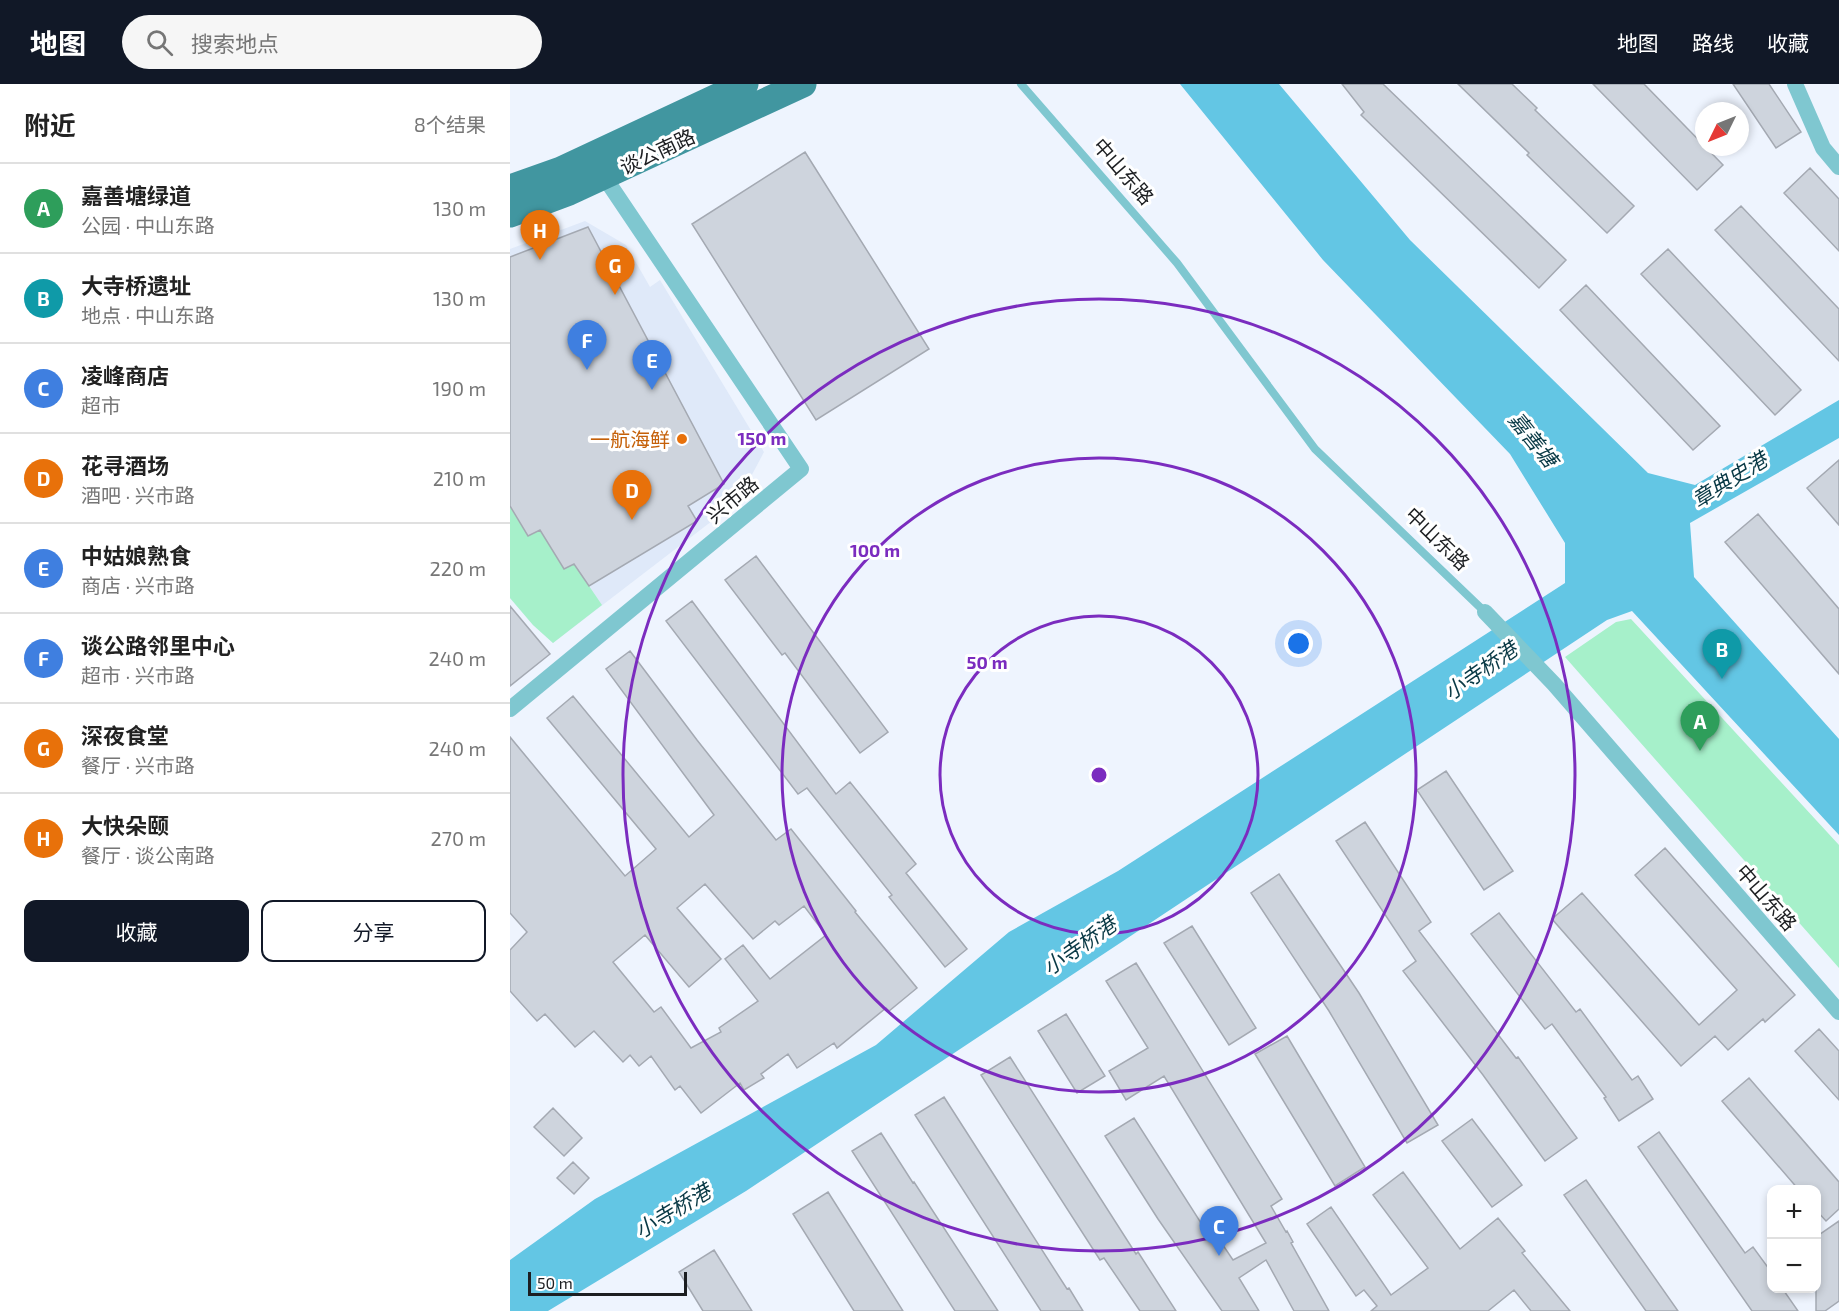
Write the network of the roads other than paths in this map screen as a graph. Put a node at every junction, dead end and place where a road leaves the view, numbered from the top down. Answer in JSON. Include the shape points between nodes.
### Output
{"nodes":[{"id":1,"x":745,"y":84,"type":"edge"},
{"id":2,"x":803,"y":84,"type":"edge"},
{"id":3,"x":1021,"y":84,"type":"edge"},
{"id":4,"x":1795,"y":84,"type":"edge"},
{"id":5,"x":597,"y":166,"type":"junction"},
{"id":6,"x":1839,"y":166,"type":"edge"},
{"id":7,"x":510,"y":188,"type":"edge"},
{"id":8,"x":510,"y":214,"type":"edge"},
{"id":9,"x":1485,"y":612,"type":"joint"},
{"id":10,"x":510,"y":709,"type":"edge"},
{"id":11,"x":1839,"y":1012,"type":"edge"}],
"edges":[{"from":1,"to":5,"type":"main road","name":"谈公南路"},
{"from":2,"to":5,"type":"main road","name":"谈公南路"},
{"from":3,"to":9,"type":"lane","name":"中山东路","via":[[1177,263],[1315,449]]},
{"from":4,"to":6,"type":"street","via":[[1823,148]]},
{"from":5,"to":7,"type":"main road","name":"谈公南路","via":[[561,170]]},
{"from":5,"to":8,"type":"main road","name":"谈公南路","via":[[569,192]]},
{"from":5,"to":10,"type":"street","name":"兴市路","via":[[801,469]]},
{"from":9,"to":11,"type":"street","name":"中山东路","via":[[1554,684]]}]}
